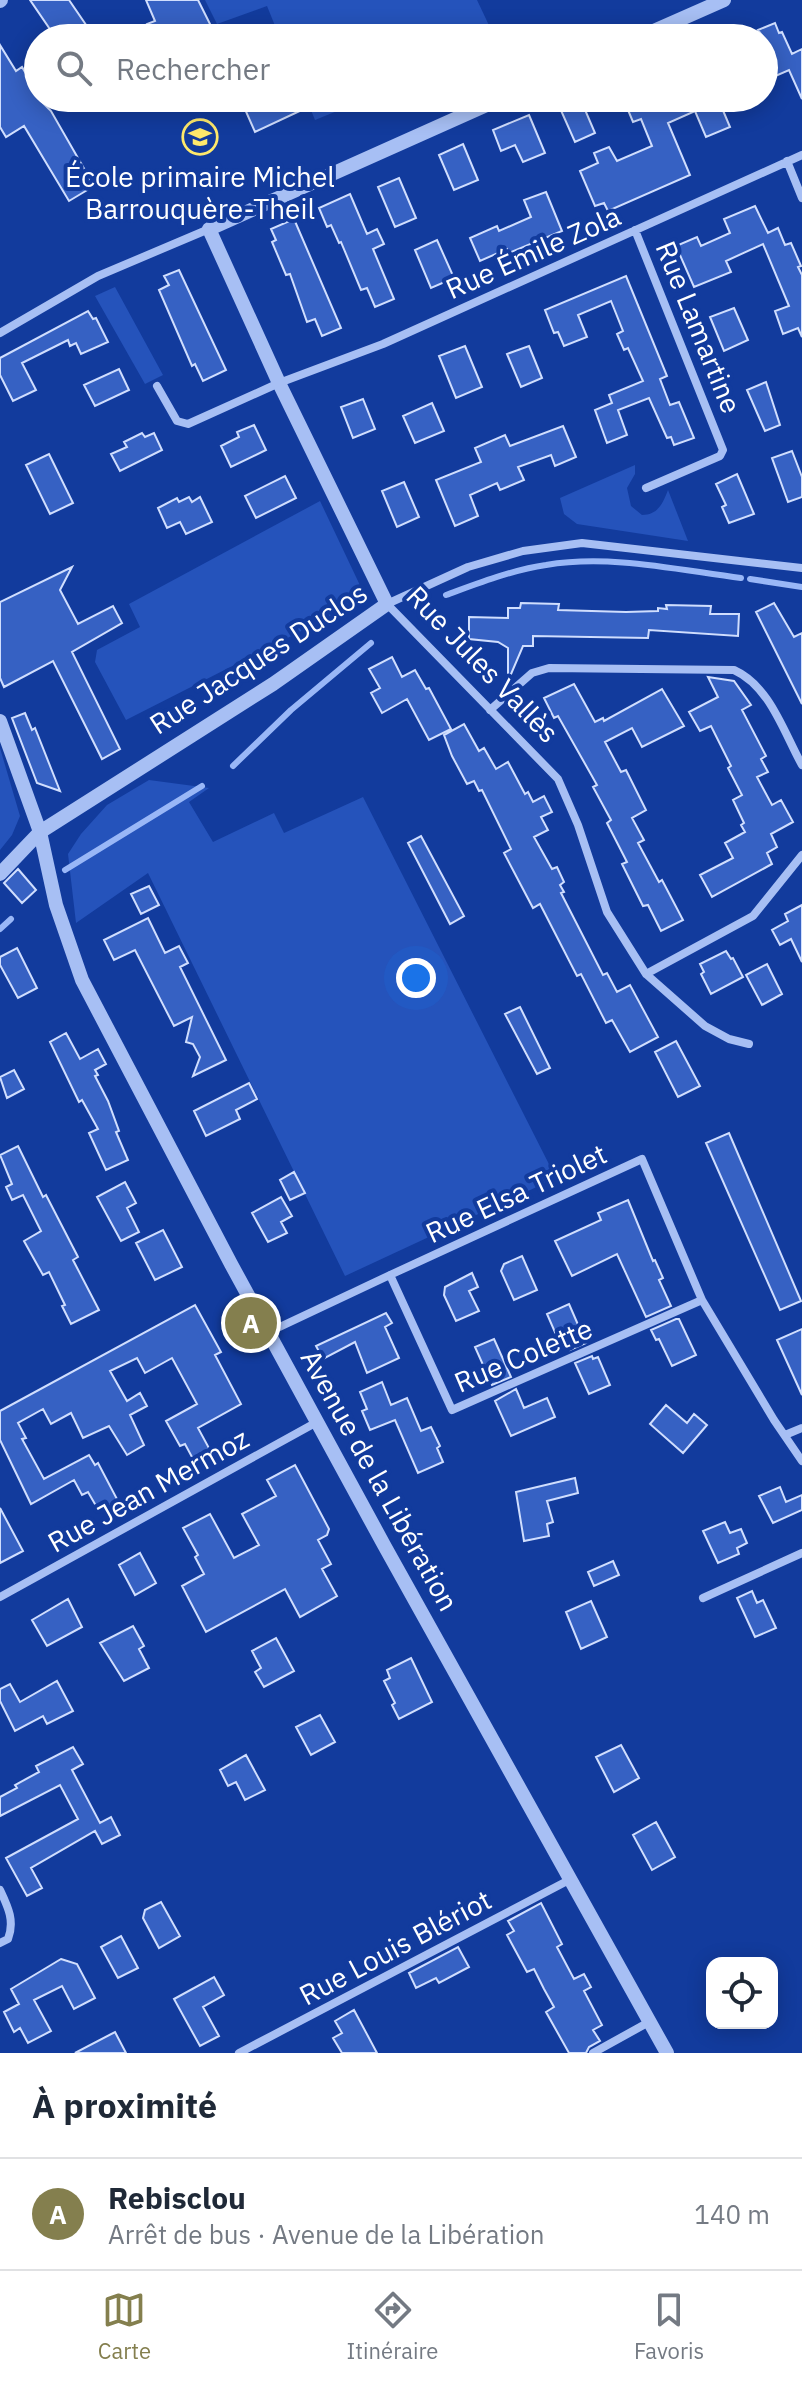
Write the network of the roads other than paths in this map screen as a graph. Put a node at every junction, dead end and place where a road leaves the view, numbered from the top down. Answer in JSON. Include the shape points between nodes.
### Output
{"nodes":[{"id":1,"x":724,"y":0,"type":"edge"},
{"id":2,"x":670,"y":24,"type":"edge"},
{"id":3,"x":471,"y":112,"type":"edge"},
{"id":4,"x":802,"y":155,"type":"edge"},
{"id":5,"x":787,"y":161,"type":"junction"},
{"id":6,"x":802,"y":198,"type":"edge"},
{"id":7,"x":209,"y":229,"type":"junction"},
{"id":8,"x":635,"y":230,"type":"junction"},
{"id":9,"x":0,"y":333,"type":"edge"},
{"id":10,"x":279,"y":383,"type":"junction"},
{"id":11,"x":157,"y":386,"type":"dead end"},
{"id":12,"x":646,"y":488,"type":"dead end"},
{"id":13,"x":802,"y":568,"type":"edge"},
{"id":14,"x":387,"y":604,"type":"junction"},
{"id":15,"x":490,"y":710,"type":"junction"},
{"id":16,"x":0,"y":721,"type":"edge"},
{"id":17,"x":802,"y":765,"type":"edge"},
{"id":18,"x":40,"y":832,"type":"junction"},
{"id":19,"x":802,"y":855,"type":"edge"},
{"id":20,"x":0,"y":874,"type":"edge"},
{"id":21,"x":646,"y":974,"type":"junction"},
{"id":22,"x":749,"y":1044,"type":"dead end"},
{"id":23,"x":390,"y":1275,"type":"junction"},
{"id":24,"x":702,"y":1300,"type":"junction"},
{"id":25,"x":269,"y":1332,"type":"junction"},
{"id":26,"x":317,"y":1422,"type":"junction"},
{"id":27,"x":802,"y":1428,"type":"edge"},
{"id":28,"x":785,"y":1435,"type":"junction"},
{"id":29,"x":802,"y":1461,"type":"edge"},
{"id":30,"x":802,"y":1553,"type":"edge"},
{"id":31,"x":0,"y":1597,"type":"edge"},
{"id":32,"x":703,"y":1598,"type":"dead end"},
{"id":33,"x":572,"y":1879,"type":"junction"},
{"id":34,"x":0,"y":1890,"type":"edge"},
{"id":35,"x":0,"y":1943,"type":"edge"},
{"id":36,"x":649,"y":2022,"type":"junction"},
{"id":37,"x":239,"y":2053,"type":"edge"},
{"id":38,"x":593,"y":2053,"type":"edge"},
{"id":39,"x":667,"y":2053,"type":"edge"}],
"edges":[{"from":1,"to":2,"type":"street"},
{"from":3,"to":7,"type":"street"},
{"from":4,"to":5,"type":"street","name":"Rue Émile Zola"},
{"from":5,"to":6,"type":"street"},
{"from":5,"to":8,"type":"street","name":"Rue Émile Zola"},
{"from":7,"to":9,"type":"street","via":[[98,276]]},
{"from":7,"to":10,"type":"street","name":"Rue Jules Vallès"},
{"from":8,"to":10,"type":"street","name":"Rue Émile Zola","via":[[383,344]]},
{"from":8,"to":12,"type":"street","name":"Rue Lamartine","via":[[723,450],[720,456]]},
{"from":10,"to":11,"type":"street","name":"Rue Émile Zola","via":[[188,424],[177,421]]},
{"from":10,"to":14,"type":"street","name":"Rue Jules Vallès"},
{"from":13,"to":14,"type":"street","name":"Rue Jacques Duclos","via":[[582,543],[523,551],[468,567]]},
{"from":14,"to":15,"type":"street","name":"Rue Jules Vallès"},
{"from":14,"to":18,"type":"street","name":"Rue Jacques Duclos","via":[[273,684]]},
{"from":15,"to":17,"type":"street","via":[[532,673],[549,668],[734,670],[762,691]]},
{"from":15,"to":21,"type":"street","name":"Rue Jules Vallès","via":[[558,779],[607,912]]},
{"from":16,"to":18,"type":"street","name":"Avenue de la Libération"},
{"from":18,"to":20,"type":"street","name":"Rue Jacques Duclos"},
{"from":18,"to":25,"type":"street","name":"Avenue de la Libération","via":[[56,905],[82,980]]},
{"from":19,"to":21,"type":"street","via":[[753,916]]},
{"from":21,"to":22,"type":"street","name":"Rue Jules Vallès","via":[[705,1026]]},
{"from":23,"to":24,"type":"street","name":"Rue Colette","via":[[452,1410]]},
{"from":23,"to":24,"type":"street","name":"Rue Elsa Triolet","via":[[642,1159]]},
{"from":23,"to":25,"type":"street","name":"Rue Elsa Triolet"},
{"from":24,"to":28,"type":"street","name":"Rue Elsa Triolet"},
{"from":25,"to":26,"type":"street","name":"Avenue de la Libération"},
{"from":26,"to":31,"type":"street","name":"Rue Jean Mermoz"},
{"from":26,"to":33,"type":"street","name":"Avenue de la Libération"},
{"from":27,"to":28,"type":"street"},
{"from":28,"to":29,"type":"street","name":"Rue Elsa Triolet"},
{"from":30,"to":32,"type":"street"},
{"from":33,"to":36,"type":"street","name":"Avenue de la Libération"},
{"from":33,"to":37,"type":"street","name":"Rue Louis Blériot"},
{"from":34,"to":35,"type":"street","via":[[12,1928]]},
{"from":36,"to":38,"type":"street"},
{"from":36,"to":39,"type":"street","name":"Avenue de la Libération"}]}
